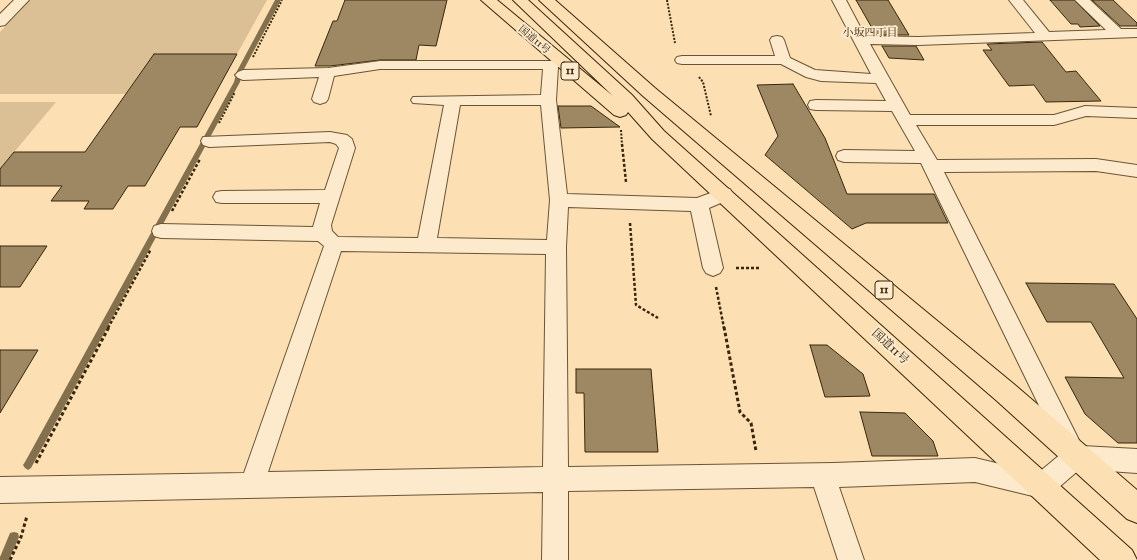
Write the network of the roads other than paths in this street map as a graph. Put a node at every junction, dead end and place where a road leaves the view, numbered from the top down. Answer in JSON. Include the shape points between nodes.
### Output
{"nodes":[{"id":1,"x":22,"y":0,"type":"edge"},
{"id":2,"x":488,"y":0,"type":"edge"},
{"id":3,"x":520,"y":0,"type":"edge"},
{"id":4,"x":546,"y":0,"type":"edge"},
{"id":5,"x":568,"y":0,"type":"edge"},
{"id":6,"x":839,"y":0,"type":"edge"},
{"id":7,"x":1016,"y":0,"type":"edge"},
{"id":8,"x":1082,"y":0,"type":"edge"},
{"id":9,"x":0,"y":22,"type":"edge"},
{"id":10,"x":1117,"y":33,"type":"junction"},
{"id":11,"x":1137,"y":33,"type":"edge"},
{"id":12,"x":1044,"y":35,"type":"junction"},
{"id":13,"x":777,"y":40,"type":"dead end"},
{"id":14,"x":860,"y":40,"type":"junction"},
{"id":15,"x":682,"y":60,"type":"dead end"},
{"id":16,"x":784,"y":60,"type":"junction"},
{"id":17,"x":555,"y":64,"type":"junction"},
{"id":18,"x":328,"y":72,"type":"junction"},
{"id":19,"x":243,"y":75,"type":"dead end"},
{"id":20,"x":881,"y":79,"type":"junction"},
{"id":21,"x":320,"y":99,"type":"dead end"},
{"id":22,"x":419,"y":100,"type":"dead end"},
{"id":23,"x":453,"y":100,"type":"junction"},
{"id":24,"x":548,"y":100,"type":"junction"},
{"id":25,"x":816,"y":105,"type":"dead end"},
{"id":26,"x":901,"y":113,"type":"junction"},
{"id":27,"x":1137,"y":113,"type":"edge"},
{"id":28,"x":690,"y":125,"type":"junction"},
{"id":29,"x":658,"y":135,"type":"junction"},
{"id":30,"x":209,"y":141,"type":"dead end"},
{"id":31,"x":844,"y":156,"type":"dead end"},
{"id":32,"x":929,"y":162,"type":"junction"},
{"id":33,"x":1137,"y":171,"type":"edge"},
{"id":34,"x":724,"y":194,"type":"junction"},
{"id":35,"x":332,"y":196,"type":"junction"},
{"id":36,"x":222,"y":197,"type":"dead end"},
{"id":37,"x":558,"y":200,"type":"junction"},
{"id":38,"x":699,"y":205,"type":"junction"},
{"id":39,"x":161,"y":231,"type":"dead end"},
{"id":40,"x":329,"y":239,"type":"junction"},
{"id":41,"x":426,"y":245,"type":"junction"},
{"id":42,"x":556,"y":247,"type":"junction"},
{"id":43,"x":712,"y":268,"type":"road end"},
{"id":44,"x":1076,"y":458,"type":"junction"},
{"id":45,"x":1137,"y":461,"type":"edge"},
{"id":46,"x":822,"y":475,"type":"junction"},
{"id":47,"x":554,"y":479,"type":"junction"},
{"id":48,"x":252,"y":484,"type":"junction"},
{"id":49,"x":1041,"y":486,"type":"junction"},
{"id":50,"x":0,"y":490,"type":"edge"},
{"id":51,"x":1137,"y":510,"type":"edge"},
{"id":52,"x":555,"y":560,"type":"edge"},
{"id":53,"x":851,"y":560,"type":"edge"},
{"id":54,"x":1122,"y":560,"type":"edge"}],
"edges":[{"from":1,"to":9,"type":"street"},
{"from":2,"to":17,"type":"highway","name":"国道11号","number":"11"},
{"from":3,"to":29,"type":"highway","name":"国道11号","number":"11","via":[[626,99]]},
{"from":4,"to":28,"type":"highway","number":"11"},
{"from":5,"to":28,"type":"highway","number":"11","via":[[659,85]]},
{"from":6,"to":14,"type":"street"},
{"from":7,"to":12,"type":"street"},
{"from":8,"to":10,"type":"street"},
{"from":10,"to":11,"type":"street"},
{"from":10,"to":12,"type":"street"},
{"from":12,"to":14,"type":"street","via":[[918,41]]},
{"from":13,"to":16,"type":"street"},
{"from":14,"to":20,"type":"street"},
{"from":15,"to":16,"type":"street"},
{"from":16,"to":20,"type":"street","via":[[804,77]]},
{"from":17,"to":18,"type":"street","via":[[380,65]]},
{"from":17,"to":24,"type":"street"},
{"from":17,"to":29,"type":"highway","name":"国道11号","number":"11"},
{"from":18,"to":19,"type":"street"},
{"from":18,"to":21,"type":"street"},
{"from":20,"to":26,"type":"street"},
{"from":22,"to":23,"type":"street"},
{"from":23,"to":24,"type":"street"},
{"from":23,"to":41,"type":"street"},
{"from":24,"to":37,"type":"street"},
{"from":25,"to":26,"type":"street"},
{"from":26,"to":27,"type":"street","via":[[1054,120],[1086,111]]},
{"from":26,"to":32,"type":"street"},
{"from":28,"to":44,"type":"highway","number":"11","via":[[1006,393]]},
{"from":29,"to":34,"type":"highway","name":"国道11号","number":"11"},
{"from":30,"to":35,"type":"street","via":[[330,137],[340,139],[346,143],[347,148]]},
{"from":31,"to":32,"type":"street"},
{"from":32,"to":33,"type":"street","via":[[1096,165]]},
{"from":32,"to":44,"type":"street"},
{"from":34,"to":38,"type":"street"},
{"from":34,"to":49,"type":"highway","name":"国道11号","number":"11"},
{"from":35,"to":36,"type":"street"},
{"from":35,"to":40,"type":"street","via":[[322,225]]},
{"from":37,"to":38,"type":"street"},
{"from":37,"to":42,"type":"street"},
{"from":38,"to":43,"type":"street"},
{"from":39,"to":40,"type":"street"},
{"from":40,"to":41,"type":"street"},
{"from":40,"to":48,"type":"street"},
{"from":41,"to":42,"type":"street"},
{"from":42,"to":47,"type":"street"},
{"from":44,"to":45,"type":"street"},
{"from":44,"to":49,"type":"street"},
{"from":44,"to":51,"type":"highway","number":"11"},
{"from":46,"to":47,"type":"street"},
{"from":46,"to":49,"type":"street","via":[[975,470]]},
{"from":46,"to":53,"type":"street"},
{"from":47,"to":48,"type":"street"},
{"from":47,"to":52,"type":"street"},
{"from":48,"to":50,"type":"street"},
{"from":49,"to":54,"type":"highway","name":"国道11号","number":"11"}]}
